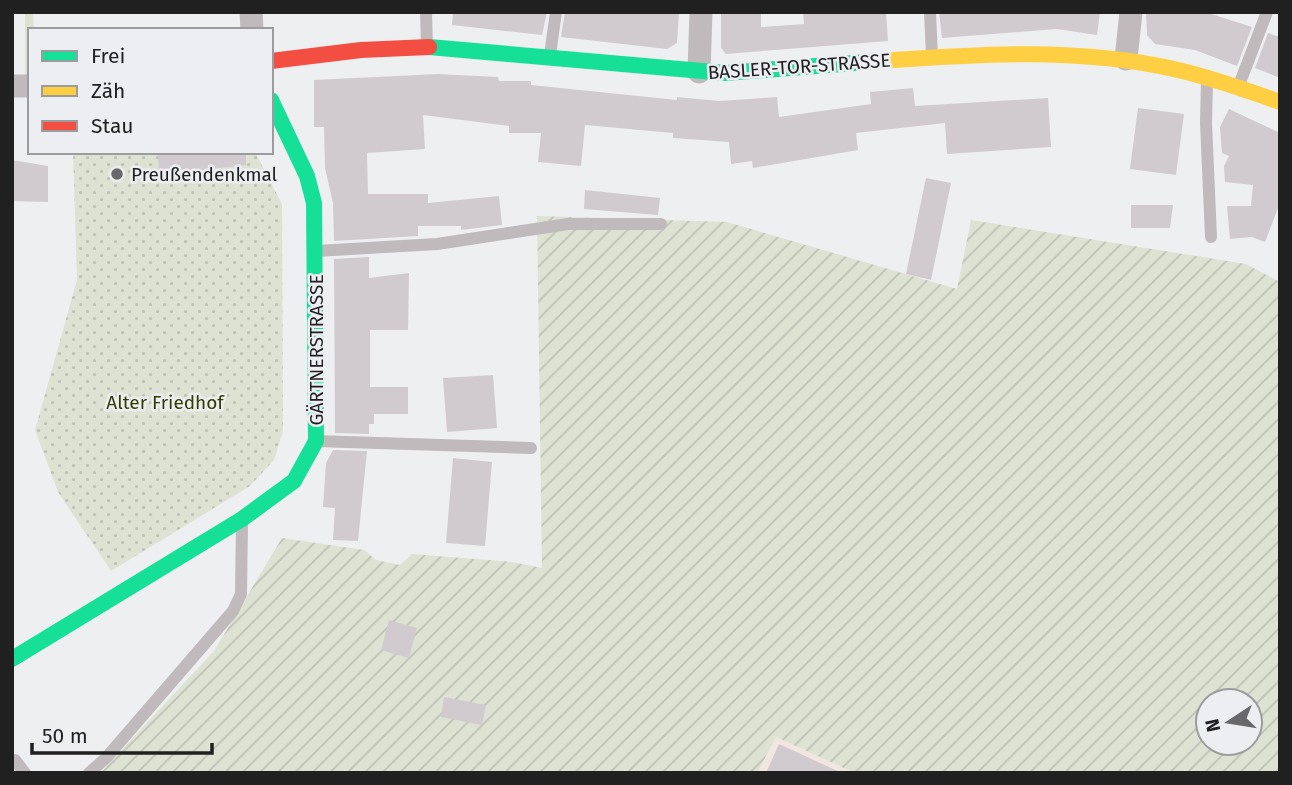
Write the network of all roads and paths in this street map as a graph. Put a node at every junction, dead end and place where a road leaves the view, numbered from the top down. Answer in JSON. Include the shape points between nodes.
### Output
{"nodes":[{"id":1,"x":426,"y":12,"type":"edge"},
{"id":2,"x":556,"y":12,"type":"edge"},
{"id":3,"x":701,"y":12,"type":"edge"},
{"id":4,"x":930,"y":12,"type":"edge"},
{"id":5,"x":1131,"y":12,"type":"edge"},
{"id":6,"x":1267,"y":12,"type":"edge"},
{"id":7,"x":428,"y":47,"type":"junction"},
{"id":8,"x":932,"y":57,"type":"junction"},
{"id":9,"x":549,"y":58,"type":"junction"},
{"id":10,"x":1126,"y":59,"type":"junction"},
{"id":11,"x":273,"y":61,"type":"edge"},
{"id":12,"x":699,"y":72,"type":"junction"},
{"id":13,"x":1207,"y":75,"type":"junction"},
{"id":14,"x":1238,"y":86,"type":"junction"},
{"id":15,"x":1280,"y":102,"type":"edge"},
{"id":16,"x":273,"y":104,"type":"edge"},
{"id":17,"x":661,"y":224,"type":"dead end"},
{"id":18,"x":1211,"y":237,"type":"dead end"},
{"id":19,"x":316,"y":251,"type":"junction"},
{"id":20,"x":316,"y":441,"type":"junction"},
{"id":21,"x":531,"y":447,"type":"dead end"},
{"id":22,"x":242,"y":519,"type":"junction"},
{"id":23,"x":12,"y":659,"type":"edge"},
{"id":24,"x":14,"y":760,"type":"edge"},
{"id":25,"x":25,"y":773,"type":"edge"},
{"id":26,"x":89,"y":773,"type":"edge"}],
"edges":[{"from":1,"to":7,"type":"lane"},
{"from":2,"to":9,"type":"lane"},
{"from":3,"to":12,"type":"street"},
{"from":4,"to":8,"type":"lane"},
{"from":5,"to":10,"type":"street"},
{"from":6,"to":14,"type":"lane"},
{"from":7,"to":9,"type":"street","name":"BASLER-TOR-STRASSE"},
{"from":7,"to":11,"type":"street","name":"BASLER-TOR-STRASSE"},
{"from":8,"to":10,"type":"street","name":"BASLER-TOR-STRASSE","via":[[1028,52]]},
{"from":8,"to":12,"type":"street","name":"BASLER-TOR-STRASSE","via":[[743,73]]},
{"from":9,"to":12,"type":"street","name":"BASLER-TOR-STRASSE"},
{"from":10,"to":13,"type":"street","name":"BASLER-TOR-STRASSE"},
{"from":13,"to":14,"type":"street","name":"BASLER-TOR-STRASSE"},
{"from":13,"to":18,"type":"lane"},
{"from":14,"to":15,"type":"street","name":"BASLER-TOR-STRASSE"},
{"from":16,"to":19,"type":"street","name":"GÄRTNERSTRASSE","via":[[312,189]]},
{"from":17,"to":19,"type":"lane","via":[[568,224],[437,244]]},
{"from":19,"to":20,"type":"street","name":"GÄRTNERSTRASSE"},
{"from":20,"to":21,"type":"lane"},
{"from":20,"to":22,"type":"street","name":"GÄRTNERSTRASSE","via":[[294,481]]},
{"from":22,"to":23,"type":"street","name":"GÄRTNERSTRASSE"},
{"from":22,"to":26,"type":"lane","via":[[242,582],[233,611]]},
{"from":24,"to":25,"type":"lane"}]}
